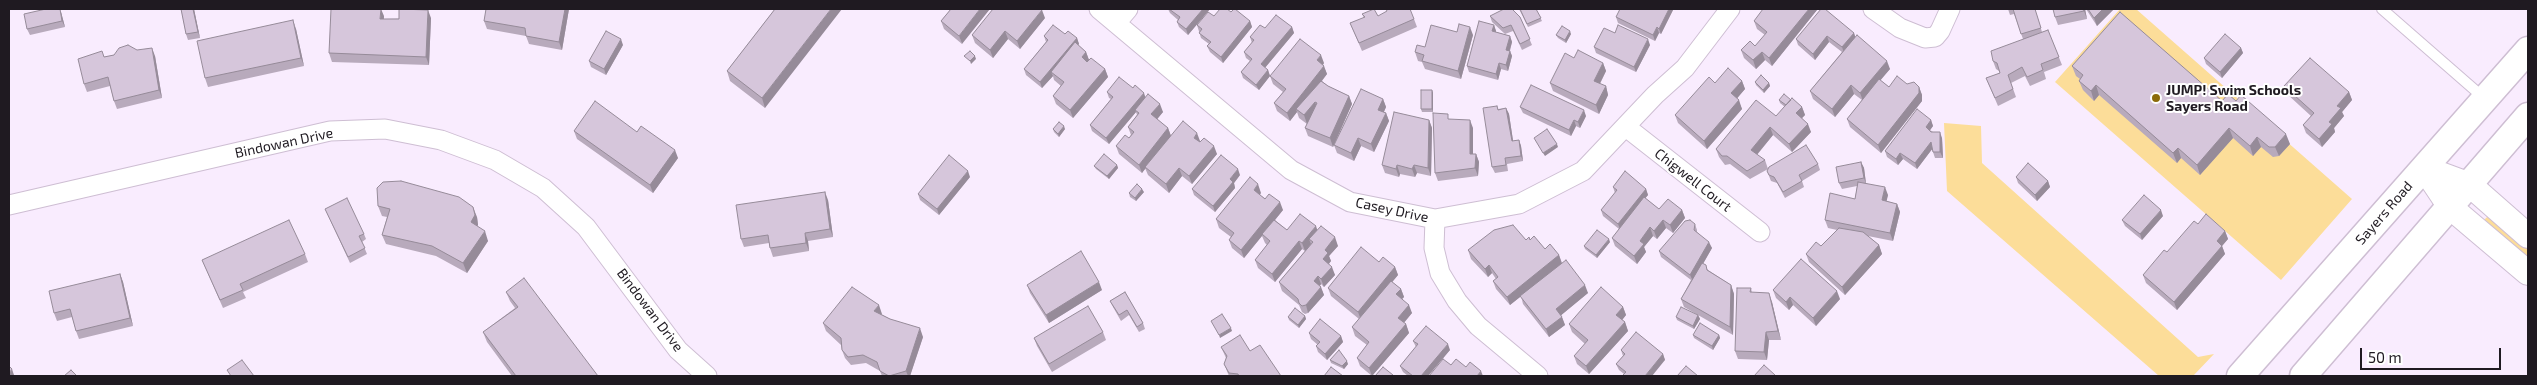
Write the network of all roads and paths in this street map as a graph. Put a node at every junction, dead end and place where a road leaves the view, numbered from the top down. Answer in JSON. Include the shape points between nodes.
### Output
{"nodes":[{"id":1,"x":1099,"y":9,"type":"edge"},
{"id":2,"x":1730,"y":9,"type":"edge"},
{"id":3,"x":1873,"y":9,"type":"edge"},
{"id":4,"x":1950,"y":9,"type":"edge"},
{"id":5,"x":2382,"y":9,"type":"edge"},
{"id":6,"x":1122,"y":16,"type":"edge"},
{"id":7,"x":2528,"y":50,"type":"edge"},
{"id":8,"x":2485,"y":99,"type":"junction"},
{"id":9,"x":2528,"y":116,"type":"edge"},
{"id":10,"x":1626,"y":127,"type":"junction"},
{"id":11,"x":2424,"y":168,"type":"junction"},
{"id":12,"x":2470,"y":185,"type":"junction"},
{"id":13,"x":9,"y":205,"type":"edge"},
{"id":14,"x":2450,"y":207,"type":"junction"},
{"id":15,"x":1435,"y":219,"type":"junction"},
{"id":16,"x":1760,"y":232,"type":"dead end"},
{"id":17,"x":2528,"y":236,"type":"edge"},
{"id":18,"x":2528,"y":273,"type":"edge"},
{"id":19,"x":707,"y":376,"type":"edge"},
{"id":20,"x":1538,"y":376,"type":"edge"},
{"id":21,"x":2240,"y":376,"type":"edge"},
{"id":22,"x":2303,"y":376,"type":"edge"}],
"edges":[{"from":1,"to":6,"type":"street","name":"Casey Drive"},
{"from":2,"to":10,"type":"street","name":"Casey Drive","via":[[1685,68]]},
{"from":3,"to":4,"type":"street","via":[[1900,28],[1925,38],[1935,37]]},
{"from":5,"to":8,"type":"lane"},
{"from":6,"to":15,"type":"street","name":"Casey Drive","via":[[1291,170],[1350,202]]},
{"from":7,"to":8,"type":"main road","name":"Sayers Road"},
{"from":8,"to":11,"type":"main road","name":"Sayers Road"},
{"from":9,"to":12,"type":"main road"},
{"from":10,"to":15,"type":"street","name":"Casey Drive","via":[[1583,171],[1519,204]]},
{"from":10,"to":16,"type":"street","name":"Chigwell Court"},
{"from":11,"to":12,"type":"street"},
{"from":11,"to":14,"type":"street"},
{"from":11,"to":21,"type":"main road","name":"Sayers Road"},
{"from":12,"to":14,"type":"main road"},
{"from":12,"to":17,"type":"street"},
{"from":13,"to":19,"type":"street","name":"Bindowan Drive","via":[[330,131],[385,129],[442,140],[494,160],[543,188],[586,228],[678,350]]},
{"from":14,"to":18,"type":"street"},
{"from":14,"to":22,"type":"main road"},
{"from":15,"to":20,"type":"street","via":[[1434,248],[1440,274],[1457,301],[1478,326]]}]}
